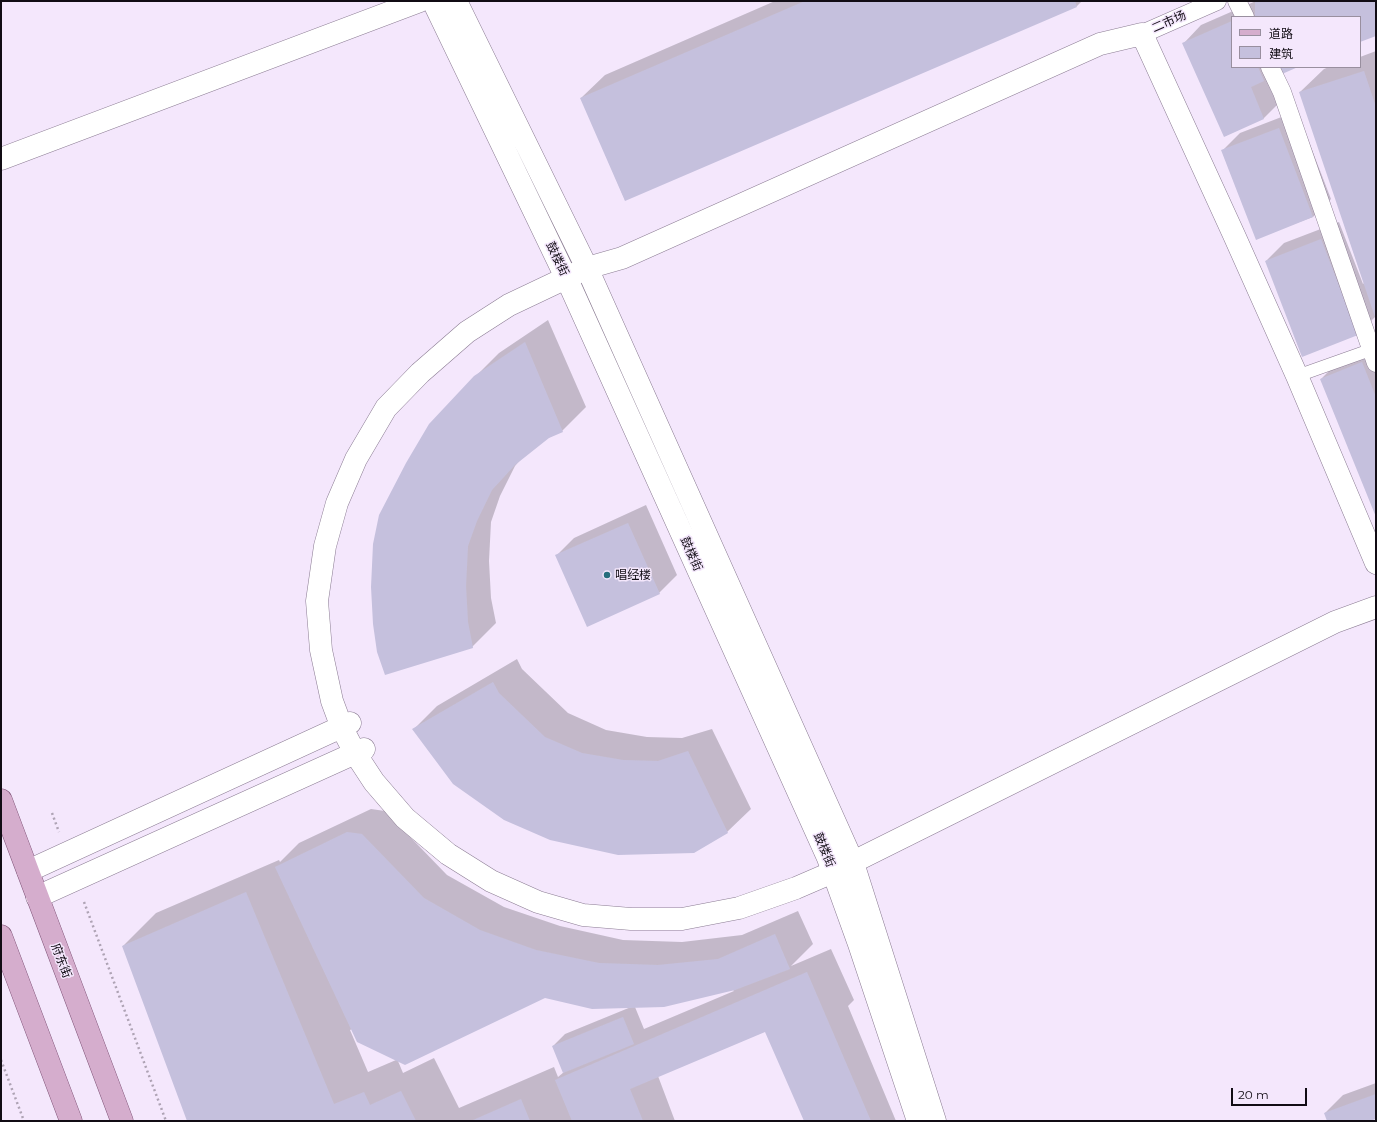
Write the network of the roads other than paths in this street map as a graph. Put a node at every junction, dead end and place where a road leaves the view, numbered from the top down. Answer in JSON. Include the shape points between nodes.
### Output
{"nodes":[{"id":1,"x":420,"y":1,"type":"edge"},
{"id":2,"x":433,"y":1,"type":"edge"},
{"id":3,"x":456,"y":1,"type":"edge"},
{"id":4,"x":1217,"y":1,"type":"edge"},
{"id":5,"x":1237,"y":1,"type":"edge"},
{"id":6,"x":1244,"y":16,"type":"edge"},
{"id":7,"x":1142,"y":34,"type":"junction"},
{"id":8,"x":1270,"y":68,"type":"edge"},
{"id":9,"x":1,"y":159,"type":"edge"},
{"id":10,"x":590,"y":273,"type":"junction"},
{"id":11,"x":569,"y":282,"type":"junction"},
{"id":12,"x":1374,"y":353,"type":"edge"},
{"id":13,"x":1297,"y":376,"type":"junction"},
{"id":14,"x":1376,"y":563,"type":"edge"},
{"id":15,"x":1376,"y":593,"type":"edge"},
{"id":16,"x":1376,"y":607,"type":"edge"},
{"id":17,"x":346,"y":726,"type":"junction"},
{"id":18,"x":359,"y":751,"type":"junction"},
{"id":19,"x":1,"y":800,"type":"edge"},
{"id":20,"x":840,"y":861,"type":"junction"},
{"id":21,"x":28,"y":871,"type":"junction"},
{"id":22,"x":37,"y":897,"type":"junction"},
{"id":23,"x":1,"y":936,"type":"edge"},
{"id":24,"x":71,"y":1121,"type":"edge"},
{"id":25,"x":122,"y":1121,"type":"edge"},
{"id":26,"x":918,"y":1121,"type":"edge"},
{"id":27,"x":935,"y":1121,"type":"edge"}],
"edges":[{"from":1,"to":9,"type":"street"},
{"from":2,"to":11,"type":"street","name":"鼓楼街"},
{"from":3,"to":10,"type":"street","name":"鼓楼街"},
{"from":4,"to":7,"type":"street","name":"二市场"},
{"from":5,"to":6,"type":"street"},
{"from":7,"to":10,"type":"street","via":[[1100,44]]},
{"from":7,"to":13,"type":"street"},
{"from":8,"to":12,"type":"street","via":[[1282,92]]},
{"from":10,"to":11,"type":"street"},
{"from":10,"to":20,"type":"street","name":"鼓楼街"},
{"from":11,"to":17,"type":"street","via":[[509,305],[467,332],[420,373],[386,408],[356,459],[333,517],[324,553],[317,600],[321,650],[332,701]]},
{"from":11,"to":20,"type":"street","name":"鼓楼街"},
{"from":12,"to":13,"type":"lane"},
{"from":13,"to":14,"type":"street"},
{"from":15,"to":20,"type":"street","via":[[1328,611]]},
{"from":16,"to":20,"type":"street","via":[[1335,622]]},
{"from":17,"to":18,"type":"street"},
{"from":17,"to":21,"type":"street"},
{"from":18,"to":20,"type":"street","via":[[430,830],[471,862],[519,885],[568,902],[614,909],[673,910],[737,896]]},
{"from":18,"to":22,"type":"street"},
{"from":19,"to":21,"type":"main road","name":"府东街"},
{"from":20,"to":26,"type":"street","name":"鼓楼街","via":[[861,951]]},
{"from":20,"to":27,"type":"street","name":"鼓楼街"},
{"from":21,"to":22,"type":"main road","name":"府东街"},
{"from":22,"to":25,"type":"main road","name":"府东街"},
{"from":23,"to":24,"type":"main road"}]}
